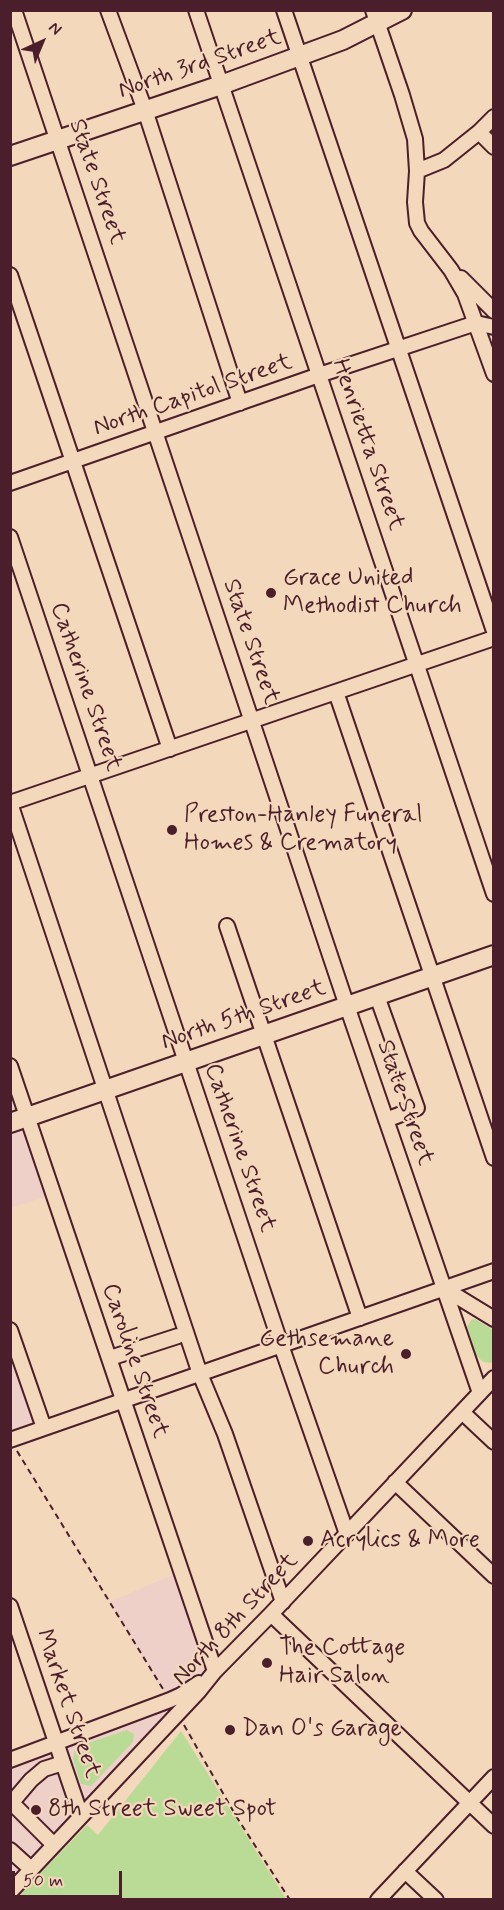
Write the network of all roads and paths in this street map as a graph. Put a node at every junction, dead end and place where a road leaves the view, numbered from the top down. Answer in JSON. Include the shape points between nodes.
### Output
{"nodes":[{"id":1,"x":14,"y":10,"type":"edge"},
{"id":2,"x":108,"y":10,"type":"edge"},
{"id":3,"x":196,"y":10,"type":"edge"},
{"id":4,"x":284,"y":10,"type":"edge"},
{"id":5,"x":402,"y":10,"type":"edge"},
{"id":6,"x":375,"y":17,"type":"edge"},
{"id":7,"x":299,"y":56,"type":"junction"},
{"id":8,"x":222,"y":85,"type":"junction"},
{"id":9,"x":145,"y":110,"type":"junction"},
{"id":10,"x":494,"y":117,"type":"edge"},
{"id":11,"x":478,"y":132,"type":"junction"},
{"id":12,"x":58,"y":139,"type":"junction"},
{"id":13,"x":494,"y":147,"type":"edge"},
{"id":14,"x":10,"y":156,"type":"edge"},
{"id":15,"x":417,"y":171,"type":"junction"},
{"id":16,"x":439,"y":255,"type":"junction"},
{"id":17,"x":10,"y":275,"type":"edge"},
{"id":18,"x":494,"y":311,"type":"edge"},
{"id":19,"x":476,"y":323,"type":"junction"},
{"id":20,"x":494,"y":327,"type":"edge"},
{"id":21,"x":398,"y":349,"type":"junction"},
{"id":22,"x":494,"y":374,"type":"edge"},
{"id":23,"x":319,"y":375,"type":"junction"},
{"id":24,"x":240,"y":404,"type":"junction"},
{"id":25,"x":156,"y":433,"type":"junction"},
{"id":26,"x":73,"y":462,"type":"junction"},
{"id":27,"x":10,"y":483,"type":"edge"},
{"id":28,"x":10,"y":537,"type":"edge"},
{"id":29,"x":494,"y":631,"type":"edge"},
{"id":30,"x":494,"y":638,"type":"edge"},
{"id":31,"x":418,"y":664,"type":"junction"},
{"id":32,"x":336,"y":692,"type":"junction"},
{"id":33,"x":253,"y":720,"type":"junction"},
{"id":34,"x":170,"y":749,"type":"junction"},
{"id":35,"x":91,"y":776,"type":"junction"},
{"id":36,"x":10,"y":803,"type":"edge"},
{"id":37,"x":494,"y":894,"type":"edge"},
{"id":38,"x":227,"y":926,"type":"dead end"},
{"id":39,"x":494,"y":955,"type":"edge"},
{"id":40,"x":433,"y":976,"type":"junction"},
{"id":41,"x":377,"y":996,"type":"junction"},
{"id":42,"x":347,"y":1006,"type":"junction"},
{"id":43,"x":264,"y":1035,"type":"junction"},
{"id":44,"x":186,"y":1061,"type":"junction"},
{"id":45,"x":10,"y":1066,"type":"edge"},
{"id":46,"x":105,"y":1090,"type":"junction"},
{"id":47,"x":19,"y":1120,"type":"edge"},
{"id":48,"x":386,"y":1120,"type":"junction"},
{"id":49,"x":494,"y":1158,"type":"edge"},
{"id":50,"x":494,"y":1271,"type":"edge"},
{"id":51,"x":445,"y":1289,"type":"junction"},
{"id":52,"x":360,"y":1318,"type":"junction"},
{"id":53,"x":494,"y":1319,"type":"edge"},
{"id":54,"x":10,"y":1330,"type":"edge"},
{"id":55,"x":178,"y":1336,"type":"dead end"},
{"id":56,"x":281,"y":1345,"type":"junction"},
{"id":57,"x":110,"y":1358,"type":"junction"},
{"id":58,"x":200,"y":1374,"type":"junction"},
{"id":59,"x":494,"y":1378,"type":"edge"},
{"id":60,"x":480,"y":1393,"type":"junction"},
{"id":61,"x":125,"y":1401,"type":"junction"},
{"id":62,"x":462,"y":1412,"type":"junction"},
{"id":63,"x":44,"y":1428,"type":"junction"},
{"id":64,"x":494,"y":1442,"type":"edge"},
{"id":65,"x":13,"y":1445,"type":"edge"},
{"id":66,"x":395,"y":1482,"type":"junction"},
{"id":67,"x":347,"y":1534,"type":"junction"},
{"id":68,"x":494,"y":1576,"type":"edge"},
{"id":69,"x":283,"y":1602,"type":"junction"},
{"id":70,"x":10,"y":1606,"type":"edge"},
{"id":71,"x":271,"y":1614,"type":"junction"},
{"id":72,"x":215,"y":1671,"type":"junction"},
{"id":73,"x":170,"y":1700,"type":"junction"},
{"id":74,"x":178,"y":1714,"type":"junction"},
{"id":75,"x":56,"y":1743,"type":"junction"},
{"id":76,"x":10,"y":1760,"type":"edge"},
{"id":77,"x":63,"y":1763,"type":"junction"},
{"id":78,"x":494,"y":1777,"type":"edge"},
{"id":79,"x":469,"y":1803,"type":"junction"},
{"id":80,"x":81,"y":1816,"type":"junction"},
{"id":81,"x":494,"y":1826,"type":"edge"},
{"id":82,"x":54,"y":1845,"type":"junction"},
{"id":83,"x":10,"y":1850,"type":"edge"},
{"id":84,"x":31,"y":1869,"type":"junction"},
{"id":85,"x":405,"y":1871,"type":"junction"},
{"id":86,"x":10,"y":1892,"type":"edge"},
{"id":87,"x":290,"y":1899,"type":"edge"},
{"id":88,"x":378,"y":1899,"type":"edge"},
{"id":89,"x":435,"y":1899,"type":"edge"}],
"edges":[{"from":1,"to":12,"type":"street","name":"State Street"},
{"from":2,"to":9,"type":"street"},
{"from":3,"to":8,"type":"street","name":"Henrietta Street"},
{"from":4,"to":7,"type":"street"},
{"from":5,"to":6,"type":"main road","name":"North 3rd Street"},
{"from":6,"to":7,"type":"main road","name":"North 3rd Street","via":[[343,40]]},
{"from":6,"to":15,"type":"street","via":[[415,139]]},
{"from":7,"to":8,"type":"main road","name":"North 3rd Street"},
{"from":7,"to":21,"type":"street"},
{"from":8,"to":9,"type":"main road","name":"North 3rd Street"},
{"from":8,"to":23,"type":"street","name":"Henrietta Street"},
{"from":9,"to":12,"type":"main road","name":"North 3rd Street"},
{"from":9,"to":24,"type":"street"},
{"from":10,"to":11,"type":"street"},
{"from":11,"to":13,"type":"street"},
{"from":11,"to":15,"type":"street","via":[[444,160]]},
{"from":12,"to":14,"type":"main road","name":"North 3rd Street"},
{"from":12,"to":25,"type":"street","name":"State Street"},
{"from":15,"to":16,"type":"street","via":[[417,223]]},
{"from":16,"to":18,"type":"street"},
{"from":16,"to":19,"type":"street","via":[[462,289]]},
{"from":17,"to":26,"type":"street"},
{"from":19,"to":20,"type":"street"},
{"from":19,"to":21,"type":"street","name":"North Capitol Street"},
{"from":19,"to":22,"type":"street"},
{"from":21,"to":23,"type":"street","name":"North Capitol Street"},
{"from":21,"to":29,"type":"street"},
{"from":23,"to":24,"type":"street","name":"North Capitol Street"},
{"from":23,"to":31,"type":"street","name":"Henrietta Street"},
{"from":24,"to":25,"type":"street","name":"North Capitol Street"},
{"from":25,"to":26,"type":"street","name":"North Capitol Street"},
{"from":25,"to":33,"type":"street","name":"State Street"},
{"from":26,"to":27,"type":"street","name":"North Capitol Street"},
{"from":26,"to":34,"type":"street"},
{"from":28,"to":35,"type":"street","name":"Catherine Street"},
{"from":30,"to":31,"type":"street"},
{"from":31,"to":32,"type":"street"},
{"from":31,"to":37,"type":"street","name":"Henrietta Street"},
{"from":32,"to":33,"type":"street"},
{"from":32,"to":40,"type":"street"},
{"from":33,"to":34,"type":"street"},
{"from":33,"to":42,"type":"street","name":"State Street"},
{"from":34,"to":35,"type":"street"},
{"from":35,"to":36,"type":"street"},
{"from":35,"to":44,"type":"street","name":"Catherine Street"},
{"from":36,"to":46,"type":"street"},
{"from":38,"to":43,"type":"street"},
{"from":39,"to":40,"type":"main road","name":"North 5th Street"},
{"from":40,"to":41,"type":"main road","name":"North 5th Street"},
{"from":40,"to":49,"type":"street"},
{"from":41,"to":42,"type":"main road","name":"North 5th Street"},
{"from":41,"to":48,"type":"street","via":[[417,1108]]},
{"from":42,"to":43,"type":"main road","name":"North 5th Street"},
{"from":42,"to":48,"type":"street","name":"State Street"},
{"from":43,"to":44,"type":"main road","name":"North 5th Street"},
{"from":43,"to":52,"type":"street"},
{"from":44,"to":46,"type":"main road","name":"North 5th Street"},
{"from":44,"to":56,"type":"street","name":"Catherine Street"},
{"from":45,"to":47,"type":"street","name":"Caroline Street"},
{"from":46,"to":47,"type":"main road","name":"North 5th Street"},
{"from":46,"to":58,"type":"street"},
{"from":47,"to":57,"type":"street","name":"Caroline Street"},
{"from":48,"to":51,"type":"street","name":"State Street"},
{"from":50,"to":51,"type":"street"},
{"from":51,"to":52,"type":"street"},
{"from":51,"to":53,"type":"street"},
{"from":51,"to":60,"type":"street","name":"State Street"},
{"from":52,"to":56,"type":"street"},
{"from":54,"to":63,"type":"street"},
{"from":55,"to":57,"type":"street"},
{"from":56,"to":58,"type":"street"},
{"from":56,"to":67,"type":"street","name":"Catherine Street"},
{"from":57,"to":61,"type":"street","name":"Caroline Street"},
{"from":58,"to":61,"type":"street"},
{"from":58,"to":69,"type":"street"},
{"from":59,"to":60,"type":"street","name":"North 8th Street"},
{"from":60,"to":62,"type":"street","name":"North 8th Street"},
{"from":61,"to":63,"type":"street"},
{"from":61,"to":72,"type":"street","name":"Caroline Street"},
{"from":62,"to":64,"type":"street"},
{"from":62,"to":66,"type":"street","name":"North 8th Street"},
{"from":63,"to":65,"type":"street"},
{"from":65,"to":73,"type":"path"},
{"from":66,"to":67,"type":"street","name":"North 8th Street"},
{"from":66,"to":68,"type":"street"},
{"from":67,"to":69,"type":"street","name":"North 8th Street"},
{"from":69,"to":71,"type":"street","name":"North 8th Street"},
{"from":70,"to":75,"type":"street","name":"Market Street"},
{"from":71,"to":72,"type":"street","name":"North 8th Street"},
{"from":71,"to":79,"type":"street"},
{"from":72,"to":73,"type":"street"},
{"from":72,"to":74,"type":"street","name":"North 8th Street"},
{"from":73,"to":75,"type":"street"},
{"from":74,"to":80,"type":"street","name":"North 8th Street"},
{"from":74,"to":87,"type":"path","via":[[236,1816]]},
{"from":75,"to":76,"type":"street"},
{"from":75,"to":77,"type":"street","name":"Market Street"},
{"from":77,"to":80,"type":"street","name":"Market Street"},
{"from":77,"to":82,"type":"street","via":[[44,1769],[14,1800],[14,1805]]},
{"from":78,"to":79,"type":"street"},
{"from":79,"to":81,"type":"street"},
{"from":79,"to":85,"type":"street"},
{"from":80,"to":82,"type":"street","name":"North 8th Street"},
{"from":82,"to":84,"type":"street","name":"North 8th Street"},
{"from":83,"to":84,"type":"street"},
{"from":84,"to":86,"type":"street","name":"North 8th Street"},
{"from":85,"to":88,"type":"street"},
{"from":85,"to":89,"type":"street"}]}
